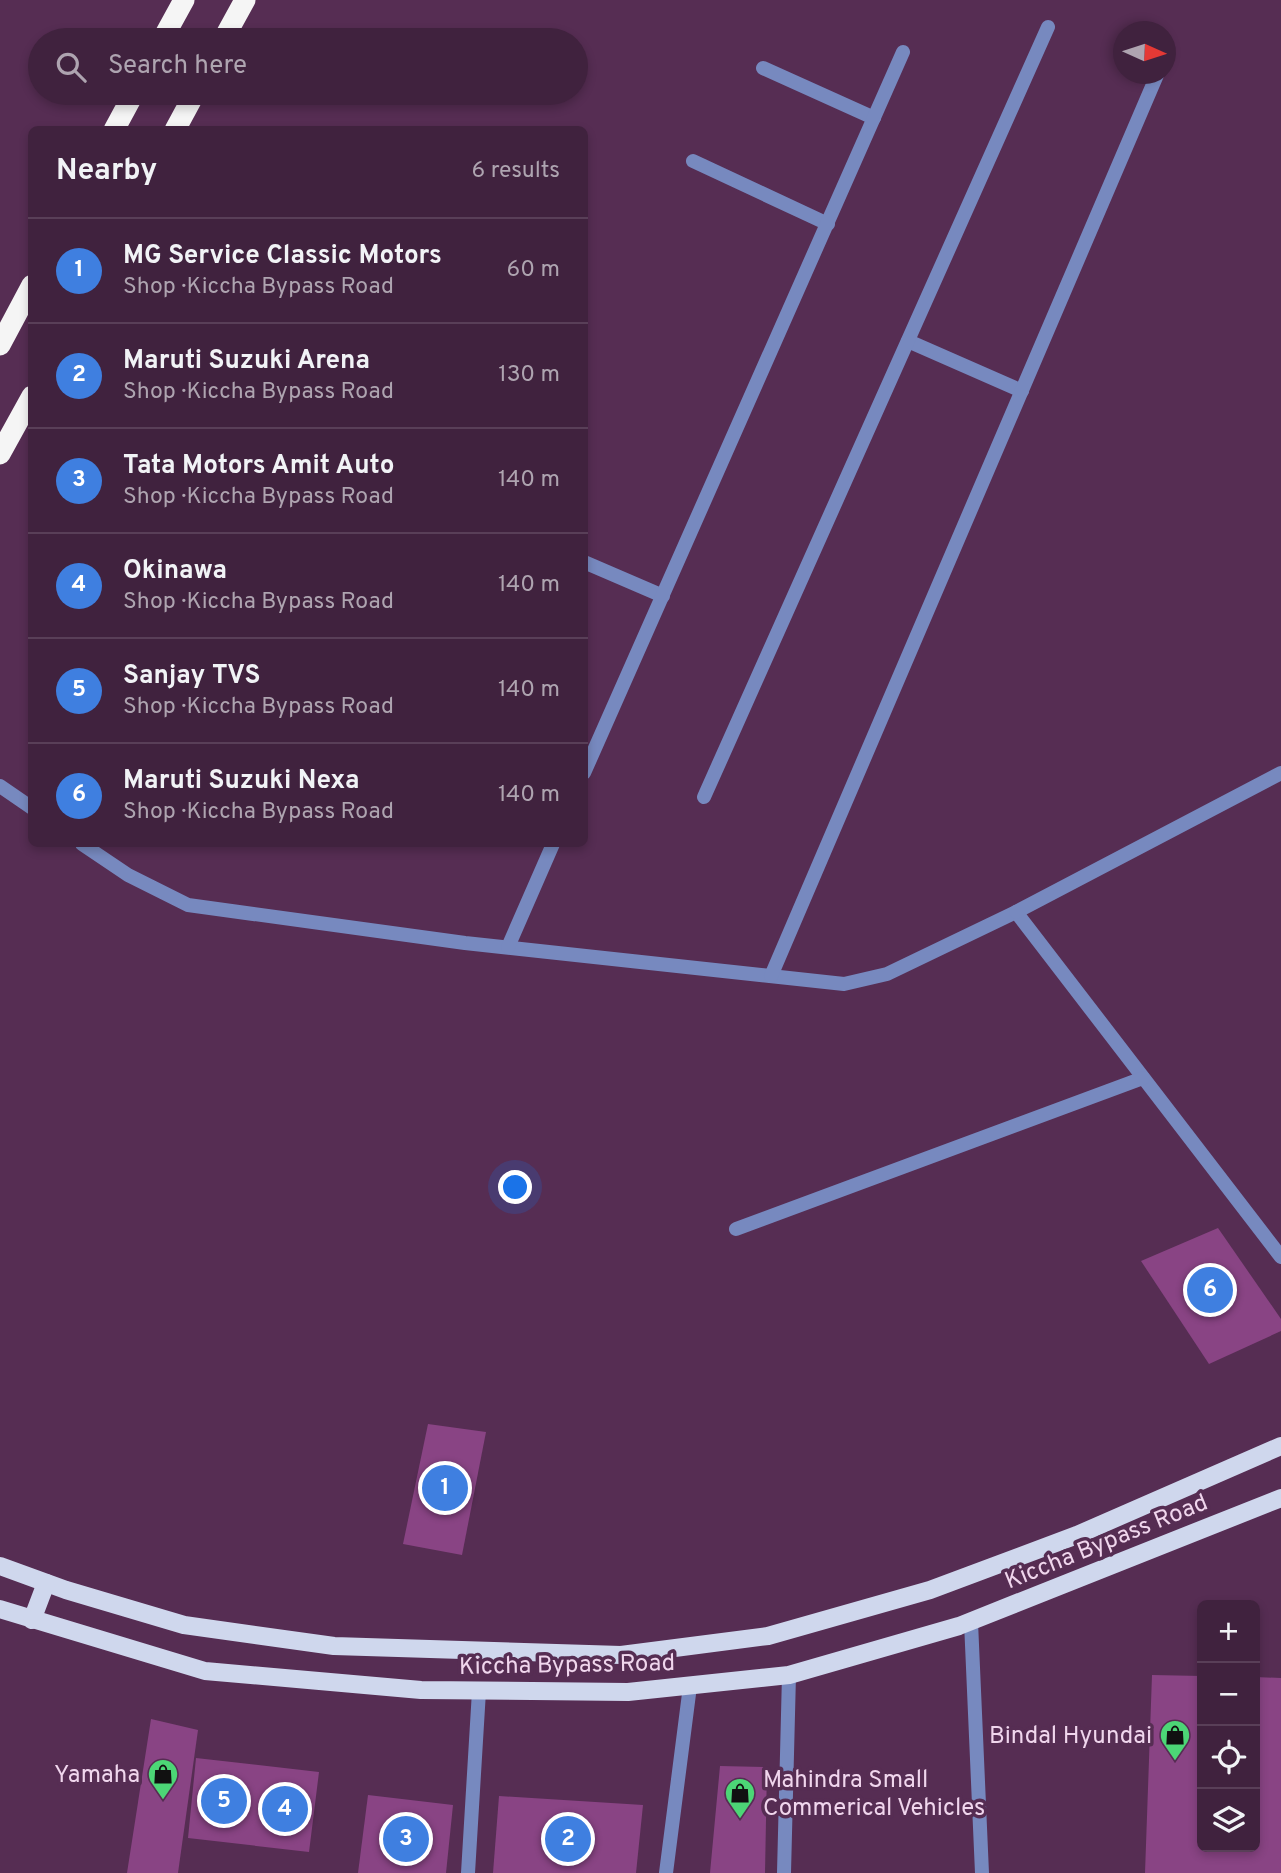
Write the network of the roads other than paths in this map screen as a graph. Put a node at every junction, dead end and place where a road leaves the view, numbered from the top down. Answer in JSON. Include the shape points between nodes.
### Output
{"nodes":[{"id":1,"x":184,"y":0,"type":"edge"},
{"id":2,"x":245,"y":0,"type":"edge"},
{"id":3,"x":1048,"y":27,"type":"dead end"},
{"id":4,"x":169,"y":28,"type":"edge"},
{"id":5,"x":230,"y":28,"type":"edge"},
{"id":6,"x":904,"y":52,"type":"dead end"},
{"id":7,"x":763,"y":68,"type":"dead end"},
{"id":8,"x":1153,"y":84,"type":"edge"},
{"id":9,"x":128,"y":105,"type":"edge"},
{"id":10,"x":189,"y":105,"type":"edge"},
{"id":11,"x":874,"y":118,"type":"junction"},
{"id":12,"x":116,"y":126,"type":"edge"},
{"id":13,"x":177,"y":126,"type":"edge"},
{"id":14,"x":692,"y":161,"type":"dead end"},
{"id":15,"x":828,"y":223,"type":"junction"},
{"id":16,"x":28,"y":292,"type":"edge"},
{"id":17,"x":908,"y":341,"type":"junction"},
{"id":18,"x":0,"y":345,"type":"edge"},
{"id":19,"x":1022,"y":391,"type":"junction"},
{"id":20,"x":28,"y":403,"type":"edge"},
{"id":21,"x":0,"y":454,"type":"edge"},
{"id":22,"x":588,"y":564,"type":"edge"},
{"id":23,"x":663,"y":596,"type":"junction"},
{"id":24,"x":588,"y":764,"type":"edge"},
{"id":25,"x":1281,"y":774,"type":"edge"},
{"id":26,"x":0,"y":786,"type":"edge"},
{"id":27,"x":704,"y":797,"type":"dead end"},
{"id":28,"x":28,"y":805,"type":"edge"},
{"id":29,"x":86,"y":847,"type":"edge"},
{"id":30,"x":552,"y":847,"type":"edge"},
{"id":31,"x":1016,"y":912,"type":"junction"},
{"id":32,"x":508,"y":947,"type":"junction"},
{"id":33,"x":771,"y":976,"type":"junction"},
{"id":34,"x":1143,"y":1078,"type":"junction"},
{"id":35,"x":737,"y":1229,"type":"dead end"},
{"id":36,"x":1281,"y":1257,"type":"edge"},
{"id":37,"x":1281,"y":1446,"type":"edge"},
{"id":38,"x":1281,"y":1498,"type":"edge"},
{"id":39,"x":0,"y":1566,"type":"edge"},
{"id":40,"x":46,"y":1583,"type":"junction"},
{"id":41,"x":0,"y":1609,"type":"edge"},
{"id":42,"x":32,"y":1620,"type":"junction"},
{"id":43,"x":971,"y":1622,"type":"junction"},
{"id":44,"x":789,"y":1675,"type":"junction"},
{"id":45,"x":690,"y":1686,"type":"junction"},
{"id":46,"x":479,"y":1691,"type":"junction"},
{"id":47,"x":468,"y":1873,"type":"edge"},
{"id":48,"x":666,"y":1873,"type":"edge"},
{"id":49,"x":784,"y":1873,"type":"edge"},
{"id":50,"x":982,"y":1873,"type":"edge"}],
"edges":[{"from":1,"to":4,"type":"highway"},
{"from":2,"to":5,"type":"highway"},
{"from":3,"to":17,"type":"street"},
{"from":6,"to":11,"type":"street"},
{"from":7,"to":11,"type":"street"},
{"from":8,"to":19,"type":"street"},
{"from":9,"to":12,"type":"highway"},
{"from":10,"to":13,"type":"highway"},
{"from":11,"to":15,"type":"street"},
{"from":14,"to":15,"type":"street"},
{"from":15,"to":23,"type":"street"},
{"from":16,"to":18,"type":"highway"},
{"from":17,"to":19,"type":"street"},
{"from":17,"to":27,"type":"street"},
{"from":19,"to":33,"type":"street"},
{"from":20,"to":21,"type":"highway"},
{"from":22,"to":23,"type":"street"},
{"from":23,"to":24,"type":"street"},
{"from":25,"to":31,"type":"street"},
{"from":26,"to":28,"type":"street"},
{"from":29,"to":32,"type":"street","via":[[128,876],[188,905]]},
{"from":30,"to":32,"type":"street"},
{"from":31,"to":33,"type":"street","via":[[887,974],[844,984]]},
{"from":31,"to":34,"type":"street"},
{"from":32,"to":33,"type":"street"},
{"from":34,"to":35,"type":"street"},
{"from":34,"to":36,"type":"street"},
{"from":37,"to":40,"type":"main road","via":[[1077,1535],[930,1590],[768,1636],[621,1655],[334,1646],[184,1625]]},
{"from":38,"to":43,"type":"main road","name":"Kiccha Bypass Road"},
{"from":39,"to":40,"type":"main road"},
{"from":40,"to":42,"type":"main road"},
{"from":41,"to":42,"type":"main road","name":"Kiccha Bypass Road"},
{"from":42,"to":46,"type":"main road","name":"Kiccha Bypass Road","via":[[205,1671]]},
{"from":43,"to":44,"type":"main road","name":"Kiccha Bypass Road"},
{"from":43,"to":50,"type":"street"},
{"from":44,"to":45,"type":"main road","name":"Kiccha Bypass Road"},
{"from":44,"to":49,"type":"street"},
{"from":45,"to":46,"type":"main road","name":"Kiccha Bypass Road","via":[[628,1692]]},
{"from":45,"to":48,"type":"street"},
{"from":46,"to":47,"type":"street"}]}
